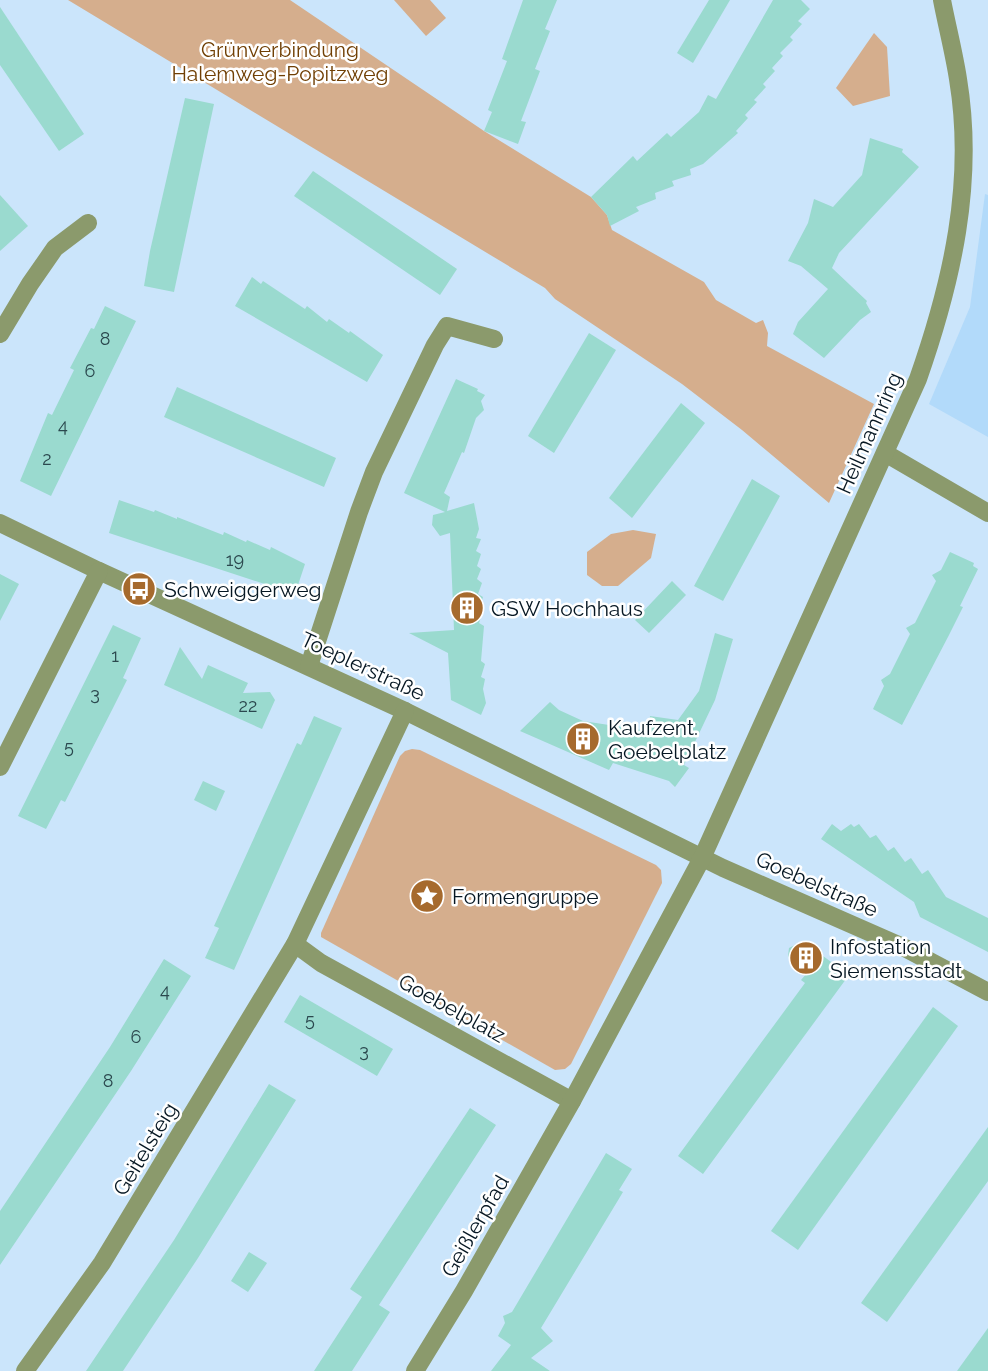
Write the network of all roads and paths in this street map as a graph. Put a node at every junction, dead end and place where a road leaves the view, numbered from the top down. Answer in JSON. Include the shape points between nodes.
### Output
{"nodes":[{"id":1,"x":942,"y":0,"type":"edge"},
{"id":2,"x":88,"y":223,"type":"dead end"},
{"id":3,"x":0,"y":334,"type":"edge"},
{"id":4,"x":494,"y":339,"type":"dead end"},
{"id":5,"x":885,"y":453,"type":"junction"},
{"id":6,"x":988,"y":513,"type":"edge"},
{"id":7,"x":0,"y":523,"type":"edge"},
{"id":8,"x":99,"y":571,"type":"junction"},
{"id":9,"x":309,"y":666,"type":"junction"},
{"id":10,"x":405,"y":711,"type":"junction"},
{"id":11,"x":0,"y":767,"type":"edge"},
{"id":12,"x":702,"y":858,"type":"junction"},
{"id":13,"x":295,"y":944,"type":"junction"},
{"id":14,"x":988,"y":992,"type":"edge"},
{"id":15,"x":572,"y":1101,"type":"junction"},
{"id":16,"x":25,"y":1371,"type":"edge"},
{"id":17,"x":415,"y":1371,"type":"edge"}],
"edges":[{"from":1,"to":5,"type":"street","name":"Heilmannring","via":[[958,80],[964,151],[961,214],[940,314]]},
{"from":2,"to":3,"type":"street","via":[[55,248]]},
{"from":4,"to":9,"type":"street","via":[[447,326],[435,345],[374,472]]},
{"from":5,"to":6,"type":"street"},
{"from":5,"to":12,"type":"street","name":"Heilmannring"},
{"from":7,"to":8,"type":"street","name":"Toeplerstraße"},
{"from":8,"to":9,"type":"street","name":"Toeplerstraße"},
{"from":8,"to":11,"type":"street"},
{"from":9,"to":10,"type":"street","name":"Toeplerstraße"},
{"from":10,"to":12,"type":"street","name":"Toeplerstraße"},
{"from":10,"to":13,"type":"street"},
{"from":12,"to":14,"type":"street","name":"Goebelstraße","via":[[903,947]]},
{"from":12,"to":15,"type":"street"},
{"from":13,"to":15,"type":"street","name":"Goebelplatz","via":[[321,963]]},
{"from":13,"to":16,"type":"street","name":"Geitelsteig","via":[[102,1264]]},
{"from":15,"to":17,"type":"street","name":"Geißlerpfad"}]}
